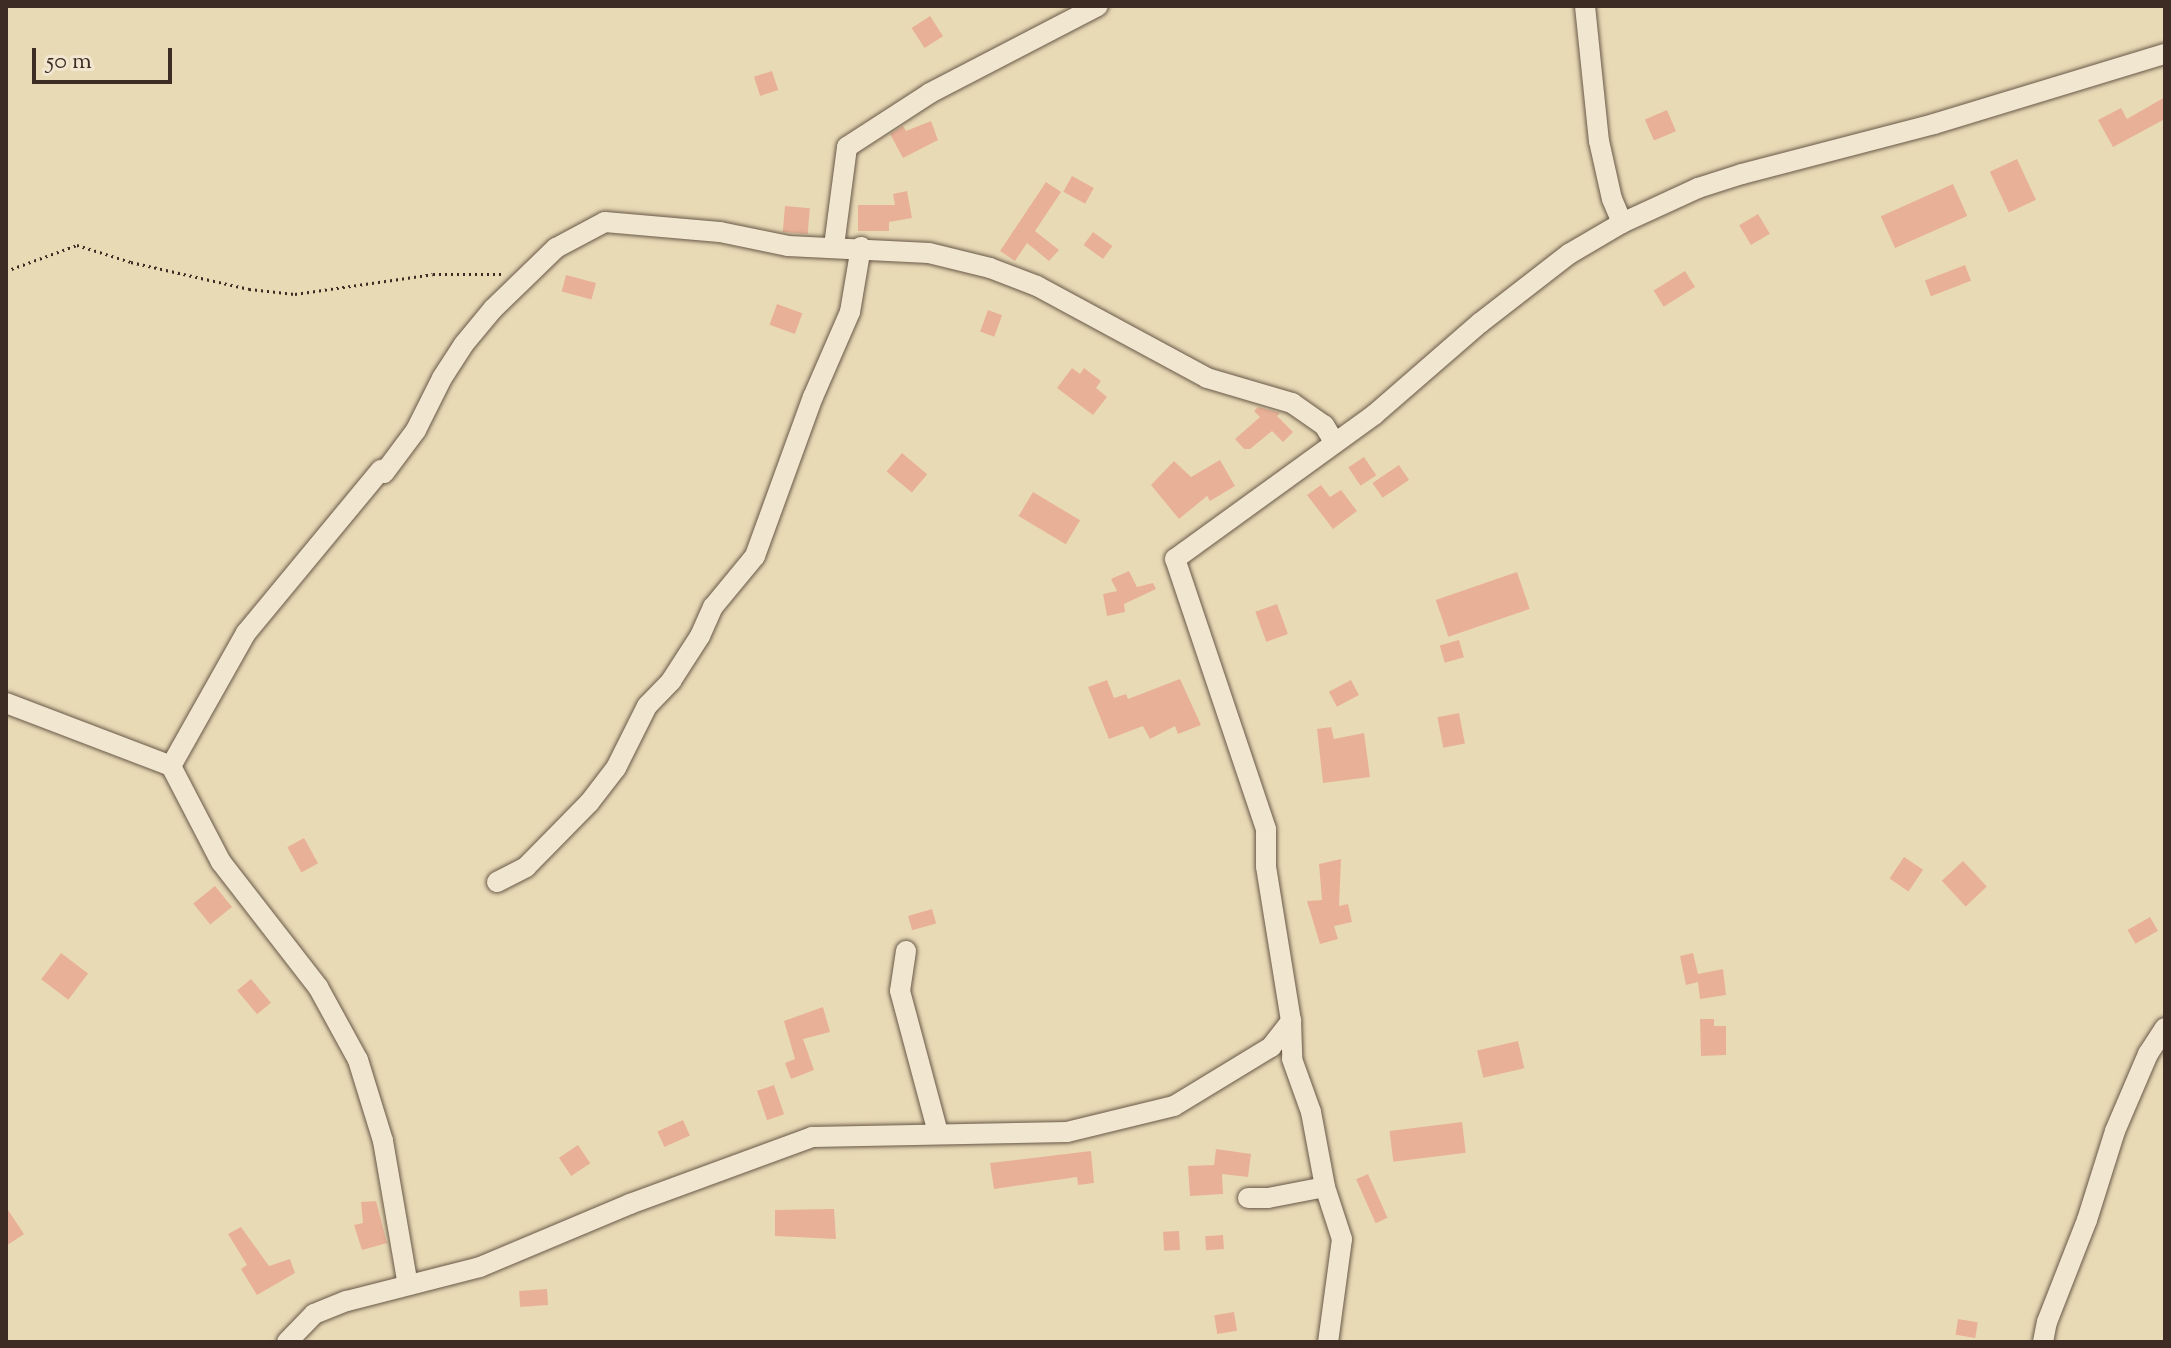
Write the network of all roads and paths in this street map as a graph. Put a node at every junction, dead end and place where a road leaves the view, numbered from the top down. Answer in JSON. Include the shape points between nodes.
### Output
{"nodes":[{"id":1,"x":1098,"y":6,"type":"edge"},
{"id":2,"x":1585,"y":6,"type":"edge"},
{"id":3,"x":2165,"y":54,"type":"edge"},
{"id":4,"x":1622,"y":223,"type":"junction"},
{"id":5,"x":834,"y":246,"type":"junction"},
{"id":6,"x":861,"y":247,"type":"junction"},
{"id":7,"x":6,"y":271,"type":"edge"},
{"id":8,"x":530,"y":273,"type":"junction"},
{"id":9,"x":1335,"y":443,"type":"junction"},
{"id":10,"x":6,"y":703,"type":"edge"},
{"id":11,"x":171,"y":766,"type":"junction"},
{"id":12,"x":497,"y":882,"type":"dead end"},
{"id":13,"x":906,"y":951,"type":"dead end"},
{"id":14,"x":1291,"y":1021,"type":"junction"},
{"id":15,"x":2165,"y":1028,"type":"edge"},
{"id":16,"x":938,"y":1133,"type":"junction"},
{"id":17,"x":1325,"y":1187,"type":"junction"},
{"id":18,"x":1248,"y":1198,"type":"dead end"},
{"id":19,"x":408,"y":1285,"type":"junction"},
{"id":20,"x":287,"y":1342,"type":"edge"},
{"id":21,"x":1328,"y":1342,"type":"edge"},
{"id":22,"x":2043,"y":1342,"type":"edge"}],
"edges":[{"from":1,"to":5,"type":"street","via":[[930,93],[847,147]]},
{"from":2,"to":4,"type":"street","via":[[1599,141]]},
{"from":3,"to":4,"type":"street","via":[[1934,124],[1742,174]]},
{"from":4,"to":9,"type":"street","via":[[1569,254]]},
{"from":5,"to":6,"type":"street"},
{"from":5,"to":8,"type":"street","via":[[788,246],[720,232],[605,222],[556,248]]},
{"from":6,"to":9,"type":"street","via":[[929,253],[1037,286],[1207,378],[1292,403],[1324,425]]},
{"from":6,"to":12,"type":"street","via":[[850,312],[755,556],[713,607],[700,636],[671,681],[647,706],[616,768],[589,803],[526,867]]},
{"from":7,"to":8,"type":"path","via":[[77,245],[249,289],[295,294],[433,274]]},
{"from":8,"to":11,"type":"street","via":[[464,344],[416,430],[246,633]]},
{"from":9,"to":14,"type":"street","via":[[1175,559],[1266,829],[1266,866]]},
{"from":10,"to":11,"type":"street"},
{"from":11,"to":19,"type":"street","via":[[221,862],[318,987],[358,1060],[383,1141]]},
{"from":13,"to":16,"type":"street","via":[[900,991]]},
{"from":14,"to":16,"type":"street","via":[[1271,1047],[1174,1106],[1067,1132]]},
{"from":14,"to":17,"type":"street","via":[[1292,1059],[1311,1112]]},
{"from":15,"to":22,"type":"street","via":[[2115,1131]]},
{"from":16,"to":19,"type":"street","via":[[812,1137],[480,1267]]},
{"from":17,"to":18,"type":"street"},
{"from":17,"to":21,"type":"street","via":[[1342,1239]]},
{"from":19,"to":20,"type":"street","via":[[314,1314]]}]}
